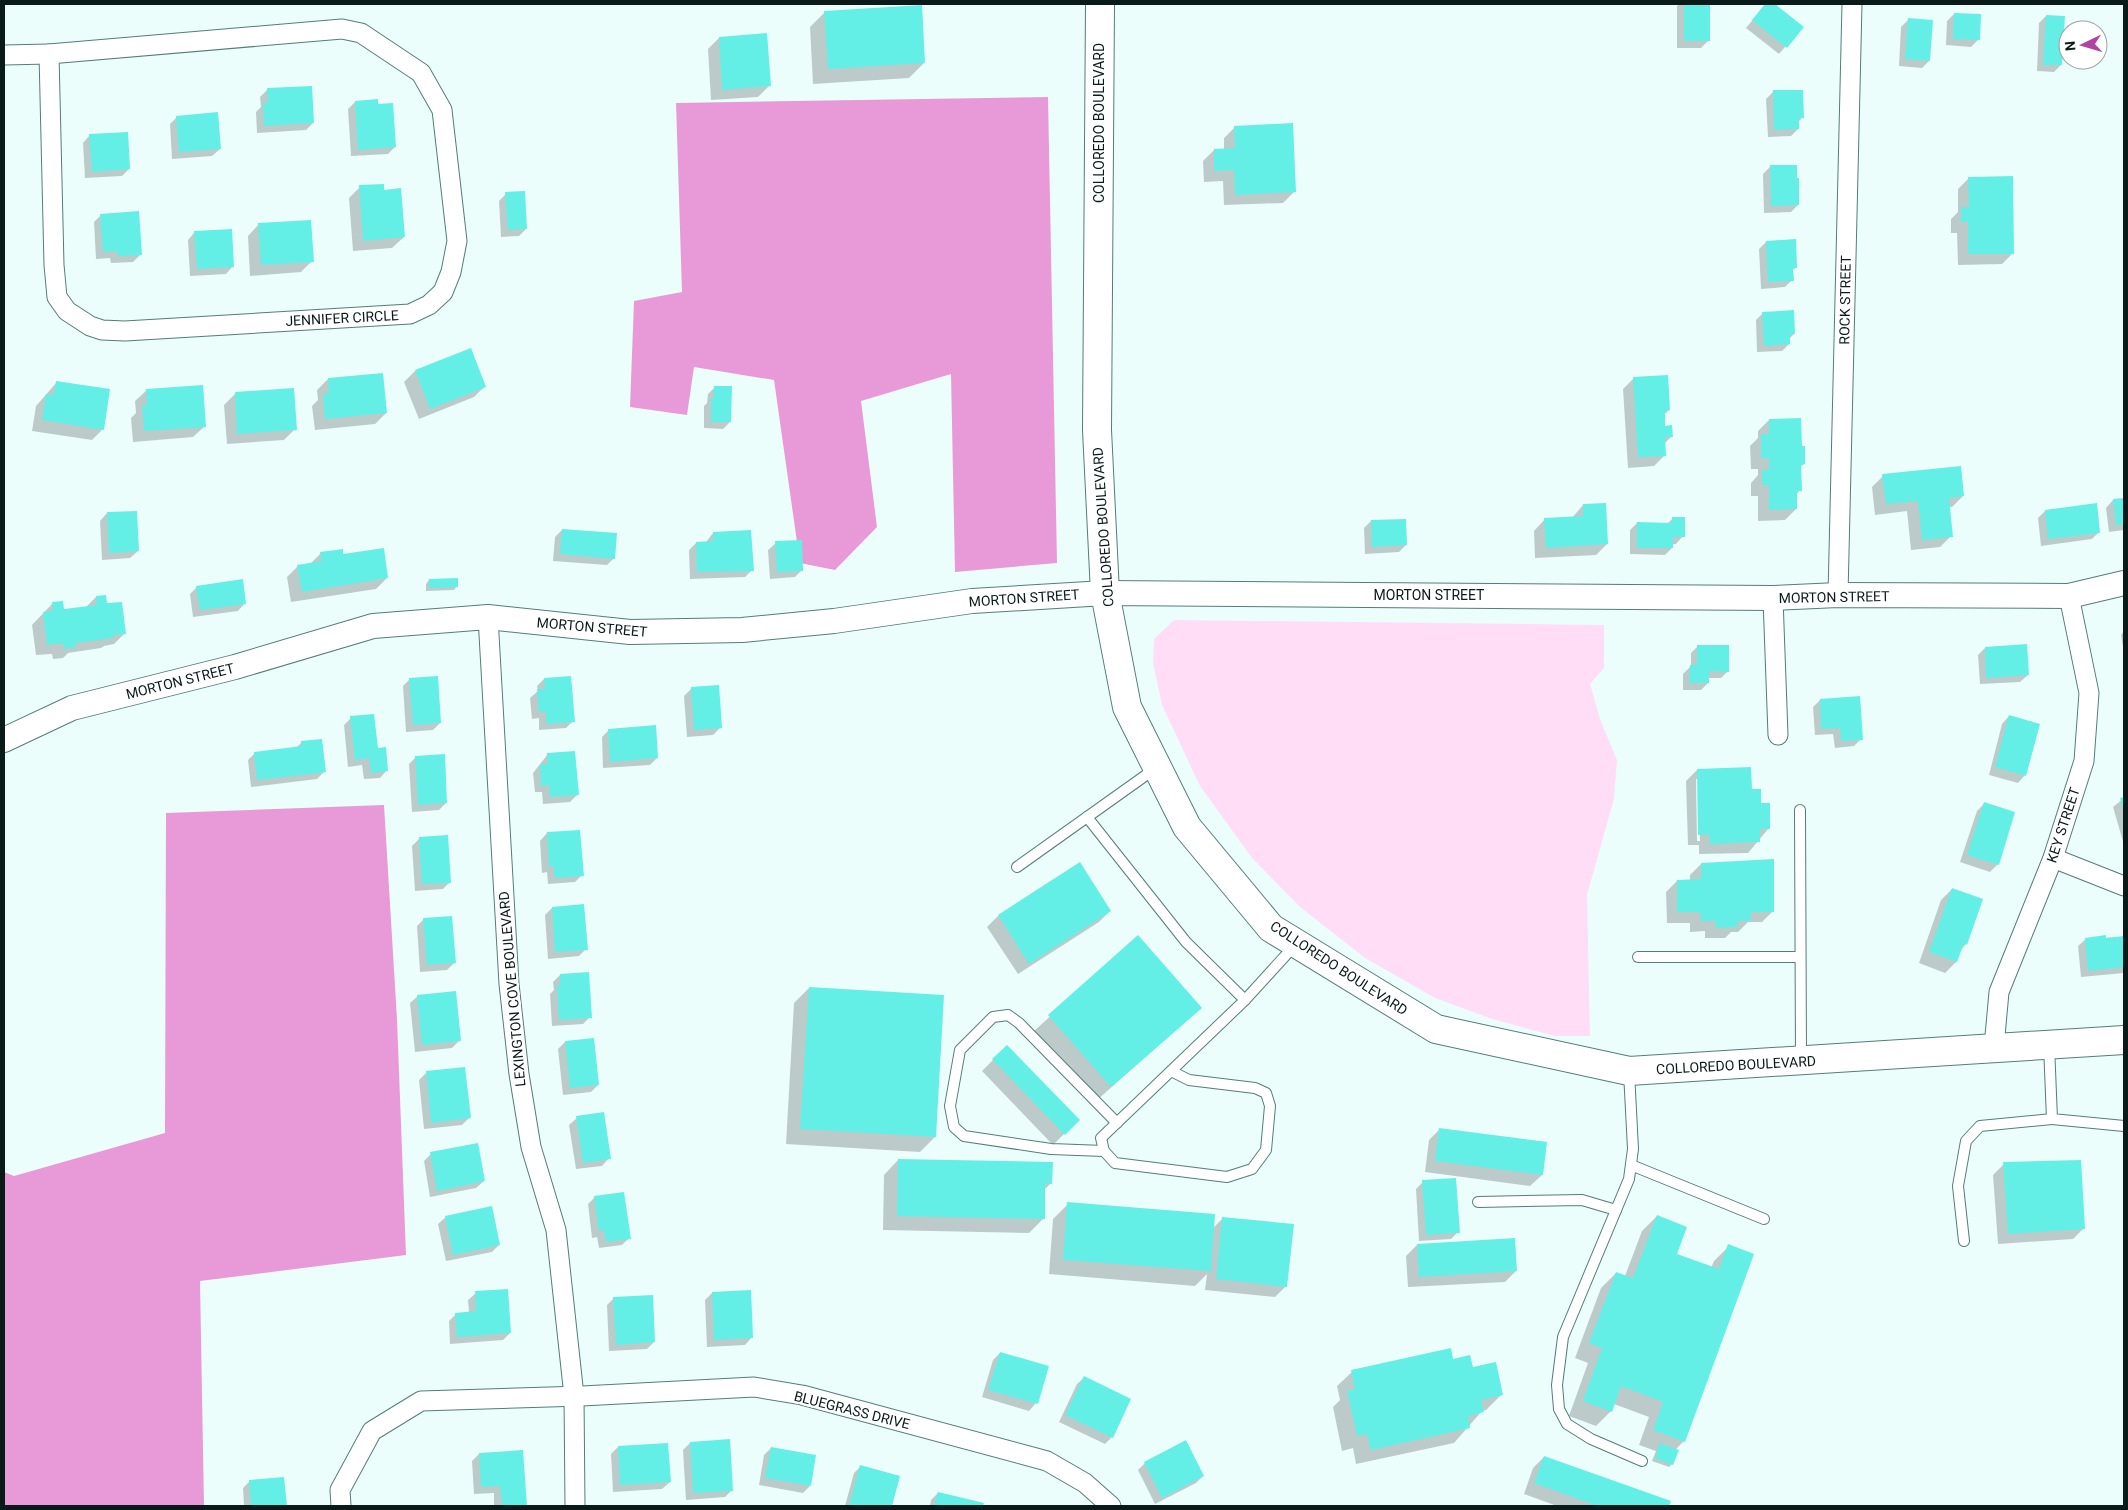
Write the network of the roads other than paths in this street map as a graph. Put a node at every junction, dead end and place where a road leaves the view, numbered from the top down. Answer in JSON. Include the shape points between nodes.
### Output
{"nodes":[{"id":1,"x":1100,"y":4,"type":"edge"},
{"id":2,"x":1852,"y":4,"type":"edge"},
{"id":3,"x":49,"y":54,"type":"junction"},
{"id":4,"x":4,"y":55,"type":"edge"},
{"id":5,"x":2124,"y":583,"type":"edge"},
{"id":6,"x":1105,"y":593,"type":"junction"},
{"id":7,"x":1838,"y":595,"type":"junction"},
{"id":8,"x":2068,"y":596,"type":"junction"},
{"id":9,"x":1773,"y":598,"type":"junction"},
{"id":10,"x":488,"y":617,"type":"junction"},
{"id":11,"x":1778,"y":735,"type":"dead end"},
{"id":12,"x":4,"y":740,"type":"edge"},
{"id":13,"x":1157,"y":767,"type":"junction"},
{"id":14,"x":1800,"y":810,"type":"dead end"},
{"id":15,"x":1087,"y":817,"type":"junction"},
{"id":16,"x":2053,"y":858,"type":"junction"},
{"id":17,"x":1017,"y":867,"type":"dead end"},
{"id":18,"x":2124,"y":886,"type":"edge"},
{"id":19,"x":1296,"y":943,"type":"junction"},
{"id":20,"x":1638,"y":957,"type":"dead end"},
{"id":21,"x":1800,"y":957,"type":"junction"},
{"id":22,"x":1245,"y":1000,"type":"junction"},
{"id":23,"x":2124,"y":1040,"type":"edge"},
{"id":24,"x":2049,"y":1044,"type":"junction"},
{"id":25,"x":1994,"y":1047,"type":"junction"},
{"id":26,"x":1801,"y":1062,"type":"junction"},
{"id":27,"x":1171,"y":1071,"type":"junction"},
{"id":28,"x":1629,"y":1071,"type":"junction"},
{"id":29,"x":2052,"y":1119,"type":"junction"},
{"id":30,"x":1117,"y":1123,"type":"junction"},
{"id":31,"x":2124,"y":1126,"type":"edge"},
{"id":32,"x":1104,"y":1151,"type":"junction"},
{"id":33,"x":1631,"y":1165,"type":"junction"},
{"id":34,"x":1478,"y":1202,"type":"dead end"},
{"id":35,"x":1616,"y":1210,"type":"junction"},
{"id":36,"x":1764,"y":1218,"type":"dead end"},
{"id":37,"x":1964,"y":1241,"type":"dead end"},
{"id":38,"x":574,"y":1396,"type":"junction"},
{"id":39,"x":1642,"y":1461,"type":"dead end"},
{"id":40,"x":341,"y":1506,"type":"edge"},
{"id":41,"x":575,"y":1506,"type":"edge"},
{"id":42,"x":1111,"y":1506,"type":"edge"}],
"edges":[{"from":1,"to":6,"type":"highway","name":"COLLOREDO BOULEVARD","via":[[1097,430]]},
{"from":2,"to":7,"type":"street","name":"ROCK STREET"},
{"from":3,"to":3,"type":"street","name":"JENNIFER CIRCLE","via":[[342,29],[361,33],[422,73],[442,110],[457,241],[443,292],[429,305],[410,314],[125,331],[90,326],[67,311],[57,297]]},
{"from":3,"to":4,"type":"street","name":"JENNIFER CIRCLE"},
{"from":5,"to":8,"type":"street","name":"MORTON STREET"},
{"from":6,"to":9,"type":"street","name":"MORTON STREET"},
{"from":6,"to":10,"type":"street","name":"MORTON STREET","via":[[972,601],[834,621],[742,630],[630,632]]},
{"from":6,"to":13,"type":"highway","name":"COLLOREDO BOULEVARD","via":[[1127,706]]},
{"from":7,"to":8,"type":"street","name":"MORTON STREET"},
{"from":7,"to":9,"type":"street","name":"MORTON STREET"},
{"from":8,"to":16,"type":"street","name":"KEY STREET","via":[[2089,693],[2084,761]]},
{"from":9,"to":11,"type":"street"},
{"from":10,"to":12,"type":"street","name":"MORTON STREET","via":[[373,626],[236,667],[72,708]]},
{"from":10,"to":38,"type":"street","name":"LEXINGTON COVE BOULEVARD","via":[[509,984],[531,1147],[556,1230]]},
{"from":13,"to":15,"type":"lane"},
{"from":13,"to":19,"type":"highway","name":"COLLOREDO BOULEVARD","via":[[1187,827],[1271,928]]},
{"from":14,"to":21,"type":"lane"},
{"from":15,"to":17,"type":"lane"},
{"from":15,"to":22,"type":"lane","via":[[1186,942]]},
{"from":16,"to":18,"type":"street"},
{"from":16,"to":25,"type":"street","name":"KEY STREET","via":[[1999,992]]},
{"from":19,"to":22,"type":"lane"},
{"from":19,"to":28,"type":"highway","name":"COLLOREDO BOULEVARD","via":[[1436,1029]]},
{"from":20,"to":21,"type":"lane"},
{"from":21,"to":26,"type":"lane"},
{"from":22,"to":27,"type":"lane"},
{"from":23,"to":24,"type":"highway","name":"COLLOREDO BOULEVARD"},
{"from":24,"to":25,"type":"highway","name":"COLLOREDO BOULEVARD"},
{"from":24,"to":29,"type":"lane"},
{"from":25,"to":26,"type":"highway","name":"COLLOREDO BOULEVARD"},
{"from":26,"to":28,"type":"highway","name":"COLLOREDO BOULEVARD"},
{"from":27,"to":30,"type":"lane"},
{"from":27,"to":32,"type":"lane","via":[[1189,1080],[1256,1088],[1266,1093],[1270,1106],[1266,1150],[1252,1169],[1227,1177],[1115,1163]]},
{"from":28,"to":33,"type":"lane"},
{"from":29,"to":31,"type":"lane"},
{"from":29,"to":37,"type":"lane","via":[[1980,1126],[1966,1141],[1958,1186]]},
{"from":30,"to":32,"type":"lane","via":[[1101,1138]]},
{"from":30,"to":32,"type":"lane","via":[[1008,1015],[993,1017],[960,1050],[950,1106],[954,1127],[964,1136],[1051,1149]]},
{"from":33,"to":35,"type":"lane","via":[[1629,1179]]},
{"from":33,"to":36,"type":"lane"},
{"from":34,"to":35,"type":"lane","via":[[1582,1200]]},
{"from":35,"to":39,"type":"lane","via":[[1563,1337],[1556,1384],[1559,1409],[1566,1424],[1591,1439]]},
{"from":38,"to":40,"type":"street","name":"BLUEGRASS DRIVE","via":[[421,1401],[372,1431],[340,1490]]},
{"from":38,"to":41,"type":"street","name":"LEXINGTON COVE BOULEVARD"},
{"from":38,"to":42,"type":"street","name":"BLUEGRASS DRIVE","via":[[754,1387],[802,1395],[1047,1461],[1085,1483]]}]}
